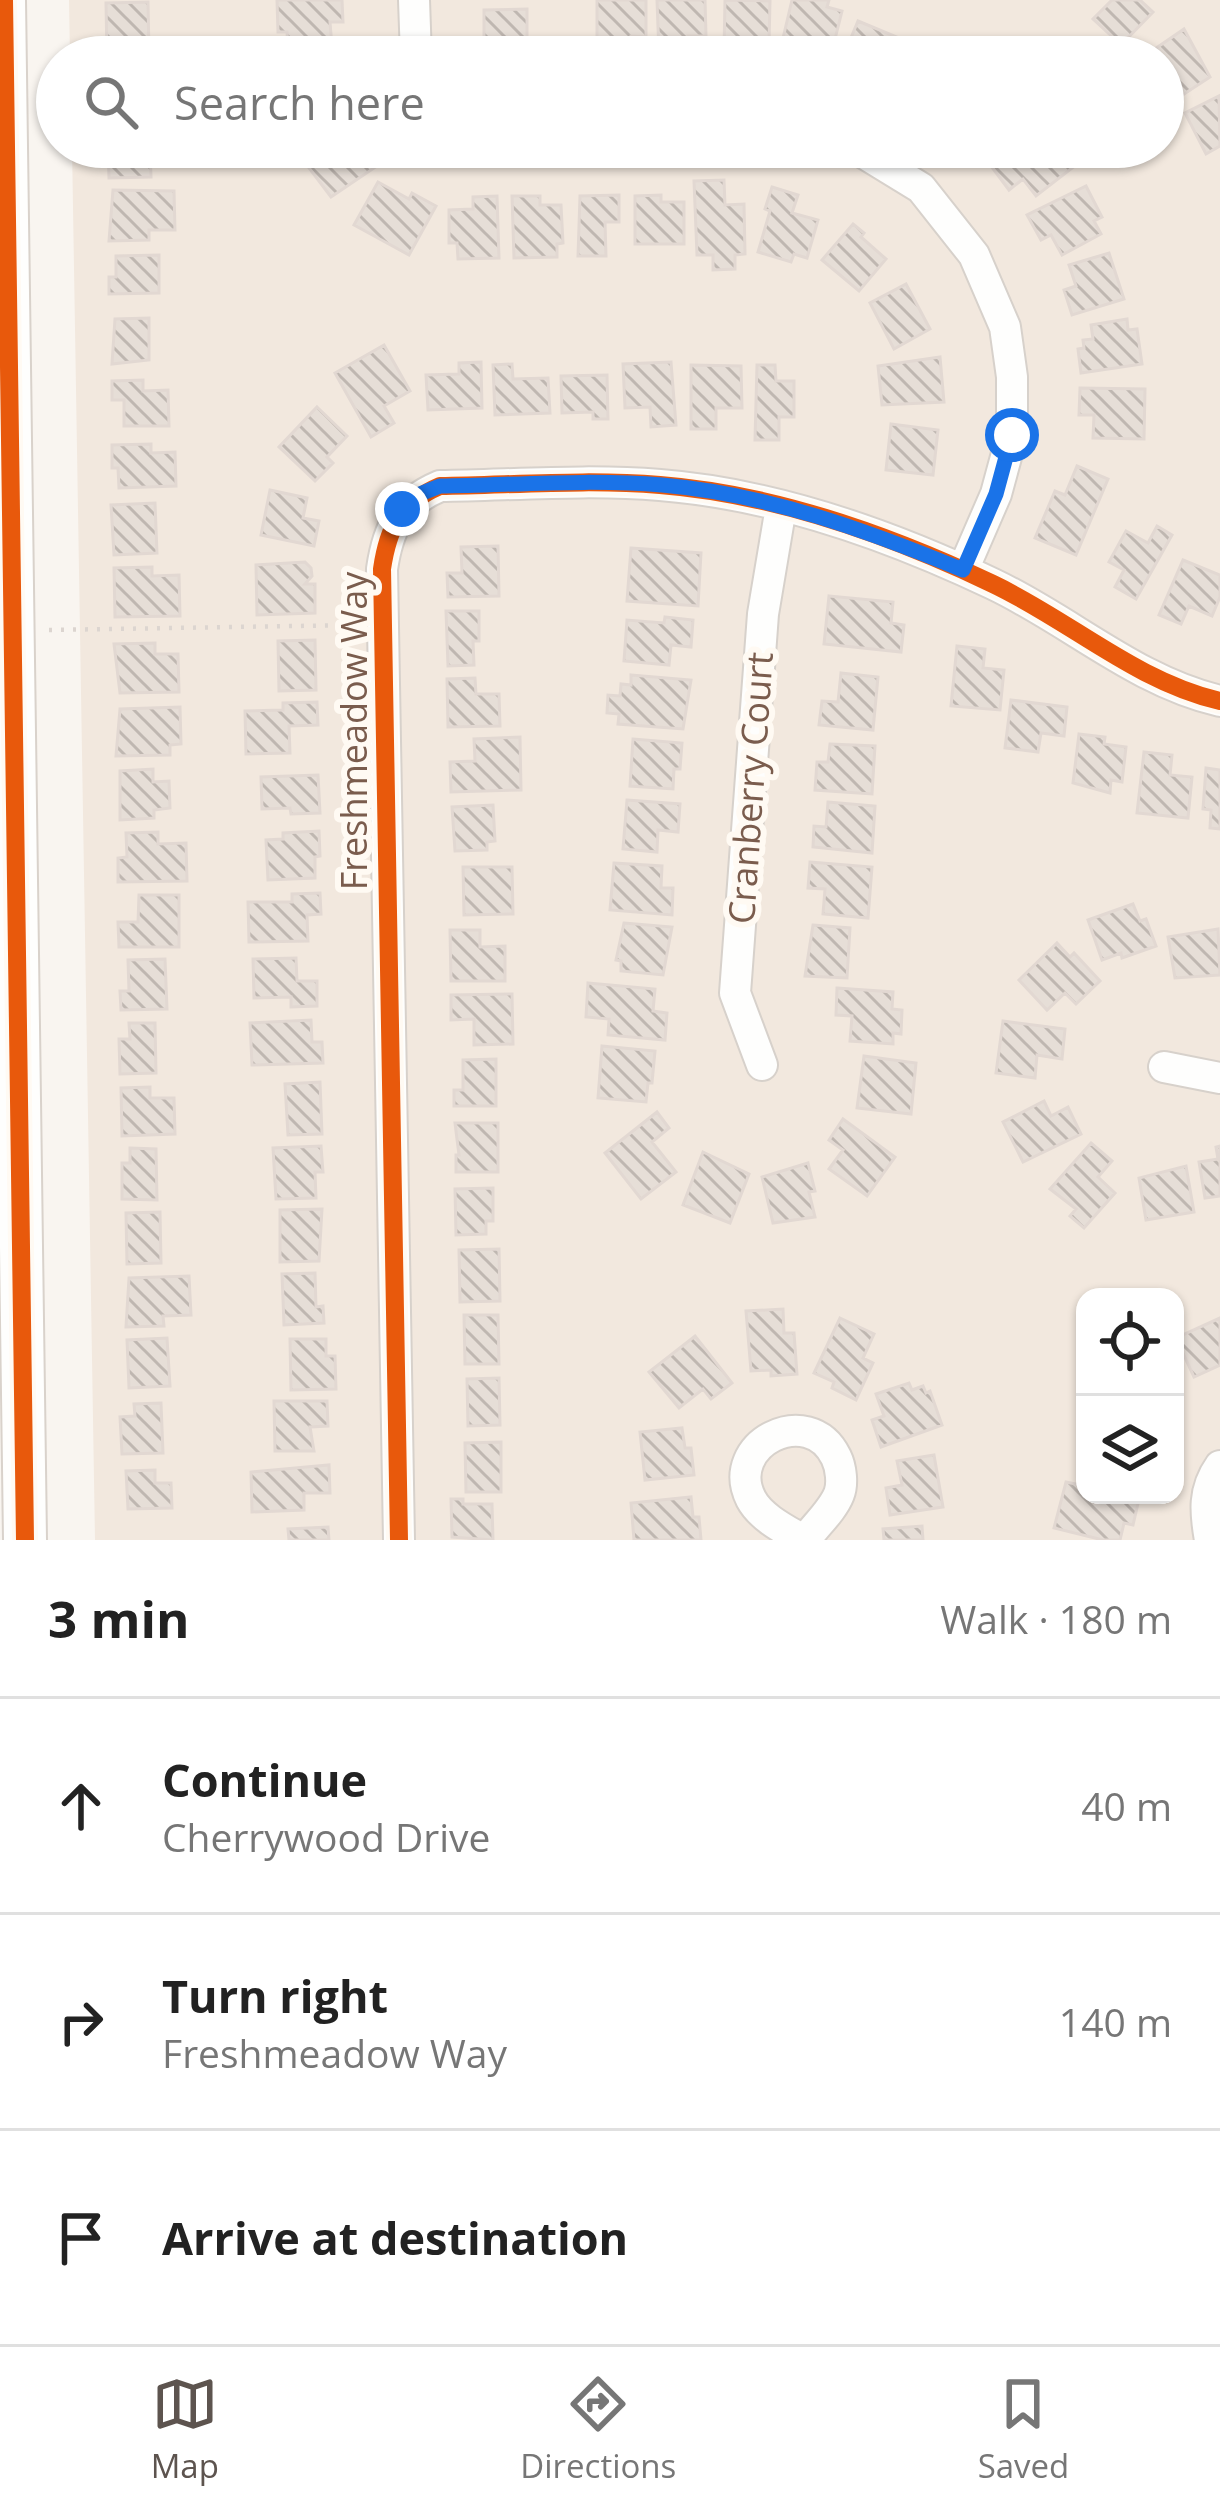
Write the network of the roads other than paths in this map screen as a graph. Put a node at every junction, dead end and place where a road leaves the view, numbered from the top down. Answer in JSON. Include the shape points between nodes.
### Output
{"nodes":[{"id":1,"x":4,"y":0,"type":"edge"},
{"id":2,"x":413,"y":0,"type":"edge"},
{"id":3,"x":415,"y":36,"type":"edge"},
{"id":4,"x":888,"y":168,"type":"edge"},
{"id":5,"x":781,"y":507,"type":"junction"},
{"id":6,"x":963,"y":570,"type":"junction"},
{"id":7,"x":8,"y":614,"type":"edge"},
{"id":8,"x":1220,"y":701,"type":"edge"},
{"id":9,"x":762,"y":1065,"type":"dead end"},
{"id":10,"x":1164,"y":1067,"type":"dead end"},
{"id":11,"x":1220,"y":1078,"type":"edge"},
{"id":12,"x":1220,"y":1466,"type":"edge"},
{"id":13,"x":25,"y":1540,"type":"edge"},
{"id":14,"x":399,"y":1540,"type":"edge"},
{"id":15,"x":1210,"y":1540,"type":"edge"}],
"edges":[{"from":1,"to":7,"type":"street"},
{"from":2,"to":3,"type":"street"},
{"from":4,"to":6,"type":"street","via":[[921,188],[974,254],[1005,327],[1012,435]]},
{"from":5,"to":6,"type":"street","name":"Freshmeadow Way"},
{"from":5,"to":9,"type":"street","name":"Cranberry Court","via":[[763,614],[735,993]]},
{"from":5,"to":14,"type":"street","name":"Freshmeadow Way","via":[[648,484],[440,486],[402,509],[388,532],[382,624]]},
{"from":6,"to":8,"type":"street","name":"Freshmeadow Way","via":[[1150,677]]},
{"from":7,"to":13,"type":"street"},
{"from":10,"to":11,"type":"street"},
{"from":12,"to":15,"type":"street","via":[[1204,1506]]}]}
